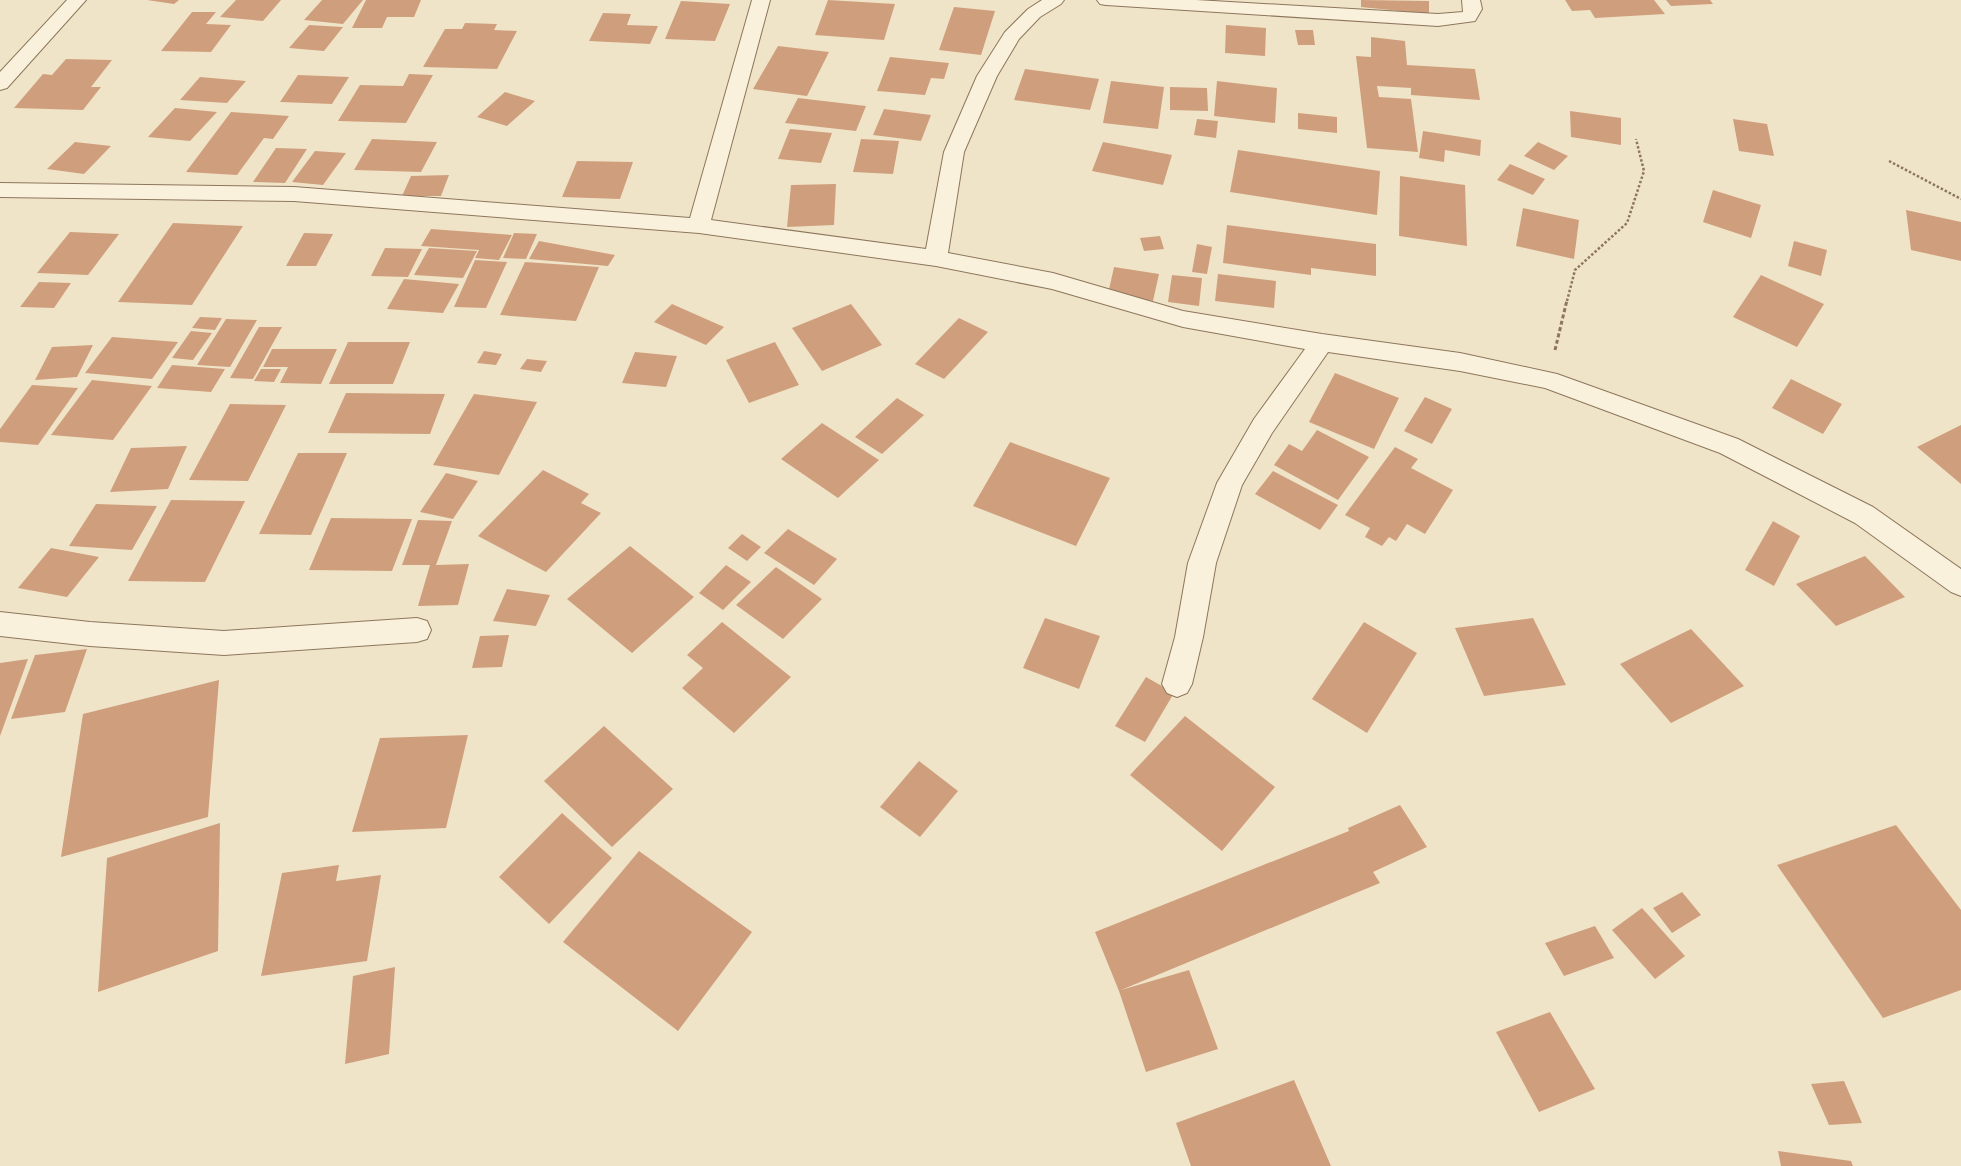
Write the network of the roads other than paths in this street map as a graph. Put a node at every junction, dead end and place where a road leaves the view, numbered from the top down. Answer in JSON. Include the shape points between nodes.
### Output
{"nodes":[{"id":1,"x":77,"y":0,"type":"edge"},
{"id":2,"x":761,"y":0,"type":"edge"},
{"id":3,"x":1055,"y":0,"type":"edge"},
{"id":4,"x":1106,"y":0,"type":"edge"},
{"id":5,"x":1471,"y":0,"type":"edge"},
{"id":6,"x":0,"y":84,"type":"edge"},
{"id":7,"x":0,"y":190,"type":"edge"},
{"id":8,"x":698,"y":226,"type":"junction"},
{"id":9,"x":936,"y":258,"type":"junction"},
{"id":10,"x":1322,"y":344,"type":"junction"},
{"id":11,"x":1961,"y":584,"type":"edge"},
{"id":12,"x":0,"y":624,"type":"edge"},
{"id":13,"x":418,"y":630,"type":"dead end"},
{"id":14,"x":1177,"y":684,"type":"dead end"}],
"edges":[{"from":1,"to":6,"type":"street"},
{"from":2,"to":8,"type":"street"},
{"from":3,"to":9,"type":"street","via":[[1034,14],[1012,36],[987,76],[954,152]]},
{"from":4,"to":5,"type":"street","via":[[1438,20],[1469,17],[1474,10]]},
{"from":7,"to":8,"type":"street","via":[[294,194]]},
{"from":8,"to":9,"type":"street"},
{"from":9,"to":10,"type":"street","via":[[1053,281],[1183,319]]},
{"from":10,"to":11,"type":"street","via":[[1460,362],[1548,380],[1729,446],[1864,515]]},
{"from":10,"to":14,"type":"street","via":[[1263,426],[1230,483],[1202,563]]},
{"from":12,"to":13,"type":"street","via":[[224,643]]}]}
